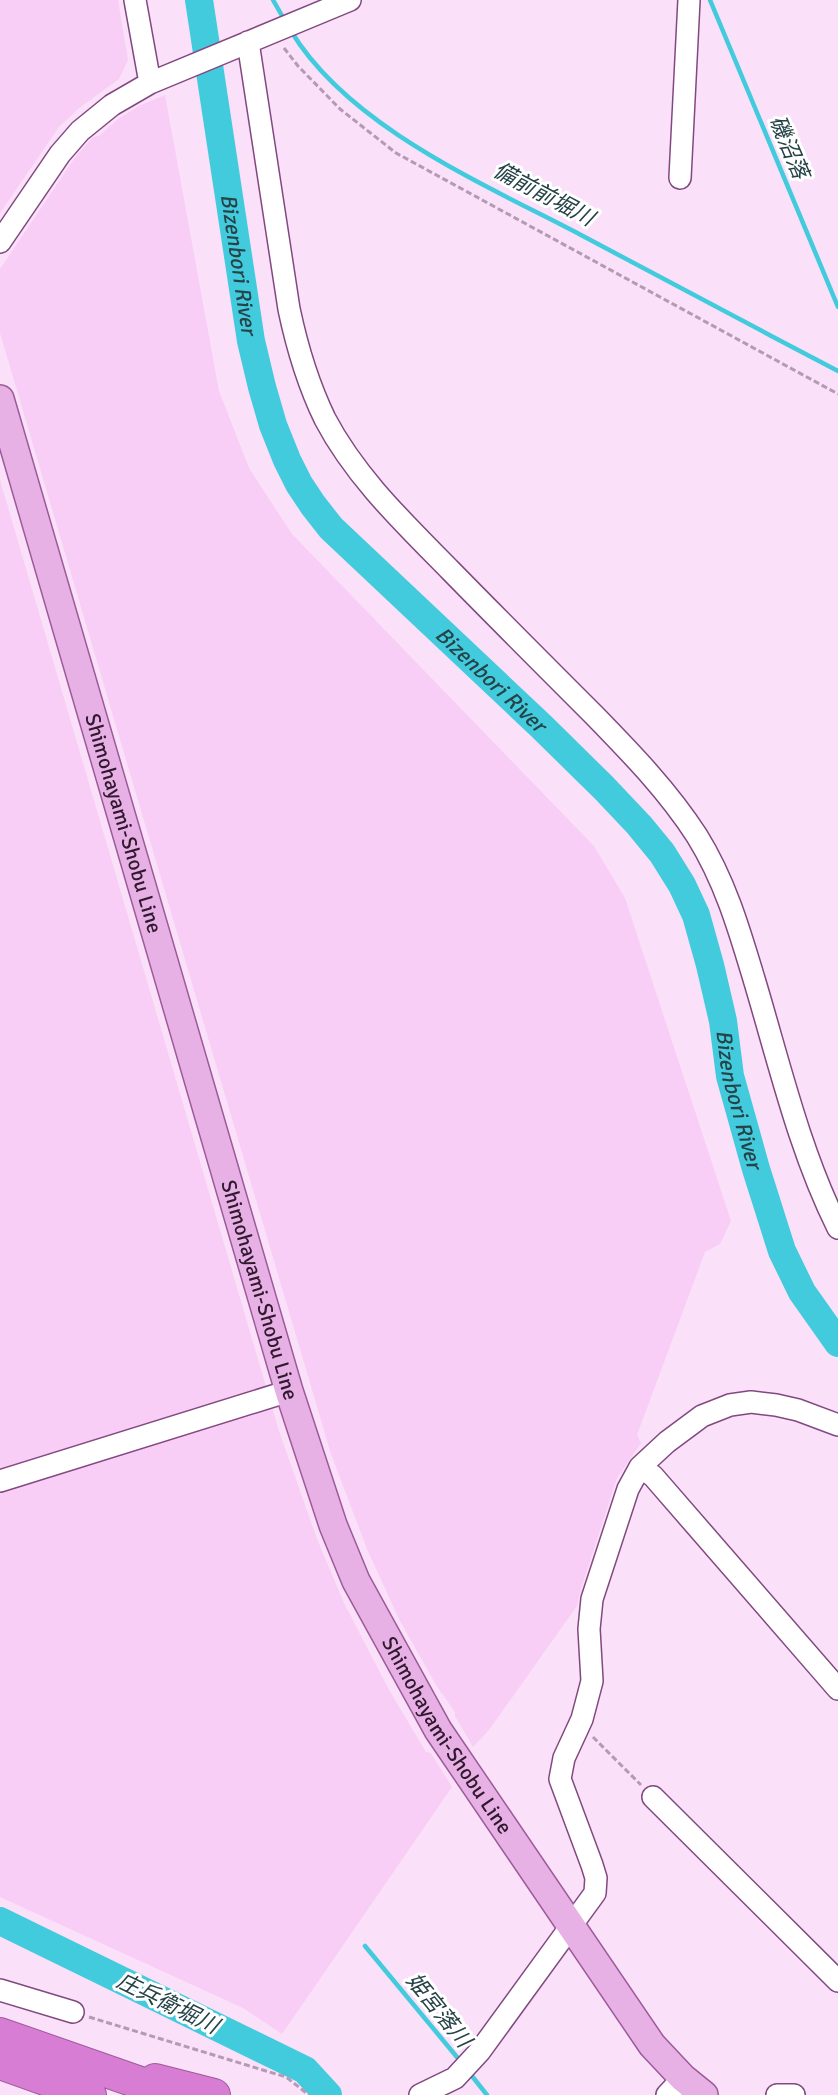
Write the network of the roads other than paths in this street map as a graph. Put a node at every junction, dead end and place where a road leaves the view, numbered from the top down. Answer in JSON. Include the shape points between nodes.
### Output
{"nodes":[{"id":1,"x":135,"y":0,"type":"edge"},
{"id":2,"x":350,"y":0,"type":"edge"},
{"id":3,"x":688,"y":0,"type":"edge"},
{"id":4,"x":240,"y":45,"type":"junction"},
{"id":5,"x":150,"y":83,"type":"junction"},
{"id":6,"x":680,"y":178,"type":"dead end"},
{"id":7,"x":0,"y":242,"type":"edge"},
{"id":8,"x":0,"y":399,"type":"edge"},
{"id":9,"x":838,"y":1228,"type":"edge"},
{"id":10,"x":289,"y":1391,"type":"junction"},
{"id":11,"x":838,"y":1425,"type":"edge"},
{"id":12,"x":640,"y":1467,"type":"junction"},
{"id":13,"x":0,"y":1482,"type":"edge"},
{"id":14,"x":838,"y":1689,"type":"edge"},
{"id":15,"x":653,"y":1797,"type":"road end"},
{"id":16,"x":571,"y":1928,"type":"junction"},
{"id":17,"x":838,"y":1981,"type":"edge"},
{"id":18,"x":0,"y":1990,"type":"edge"},
{"id":19,"x":73,"y":2012,"type":"road end"},
{"id":20,"x":0,"y":2034,"type":"edge"},
{"id":21,"x":55,"y":2054,"type":"junction"},
{"id":22,"x":0,"y":2064,"type":"edge"},
{"id":23,"x":675,"y":2087,"type":"edge"},
{"id":24,"x":50,"y":2095,"type":"edge"},
{"id":25,"x":90,"y":2095,"type":"edge"},
{"id":26,"x":175,"y":2095,"type":"edge"},
{"id":27,"x":214,"y":2095,"type":"edge"},
{"id":28,"x":420,"y":2095,"type":"edge"},
{"id":29,"x":704,"y":2095,"type":"edge"},
{"id":30,"x":777,"y":2095,"type":"edge"},
{"id":31,"x":794,"y":2095,"type":"edge"}],
"edges":[{"from":1,"to":5,"type":"street"},
{"from":2,"to":4,"type":"street"},
{"from":3,"to":6,"type":"street"},
{"from":4,"to":5,"type":"street"},
{"from":4,"to":9,"type":"street","via":[[252,52],[297,348],[326,419],[343,449],[392,510],[629,752],[671,799],[695,834],[735,915],[812,1169]]},
{"from":5,"to":7,"type":"street","via":[[112,105],[81,131],[60,154]]},
{"from":8,"to":10,"type":"main road","name":"Shimohayami-Shobu Line"},
{"from":10,"to":13,"type":"street"},
{"from":10,"to":16,"type":"main road","name":"Shimohayami-Shobu Line","via":[[333,1525],[356,1581],[438,1731]]},
{"from":11,"to":12,"type":"street","via":[[776,1405],[730,1405],[702,1416]]},
{"from":12,"to":14,"type":"street","via":[[653,1476]]},
{"from":12,"to":16,"type":"street","via":[[628,1489],[592,1599],[591,1681],[585,1710],[564,1758],[560,1779],[597,1886]]},
{"from":15,"to":17,"type":"street"},
{"from":16,"to":23,"type":"main road","name":"Shimohayami-Shobu Line","via":[[652,2045]]},
{"from":16,"to":28,"type":"street","via":[[480,2051],[455,2078]]},
{"from":18,"to":19,"type":"street"},
{"from":20,"to":21,"type":"highway"},
{"from":21,"to":26,"type":"highway"},
{"from":21,"to":27,"type":"highway"},
{"from":22,"to":24,"type":"highway","via":[[34,2089]]},
{"from":22,"to":25,"type":"highway"},
{"from":23,"to":29,"type":"main road","name":"Shimohayami-Shobu Line"},
{"from":30,"to":31,"type":"street"}]}
